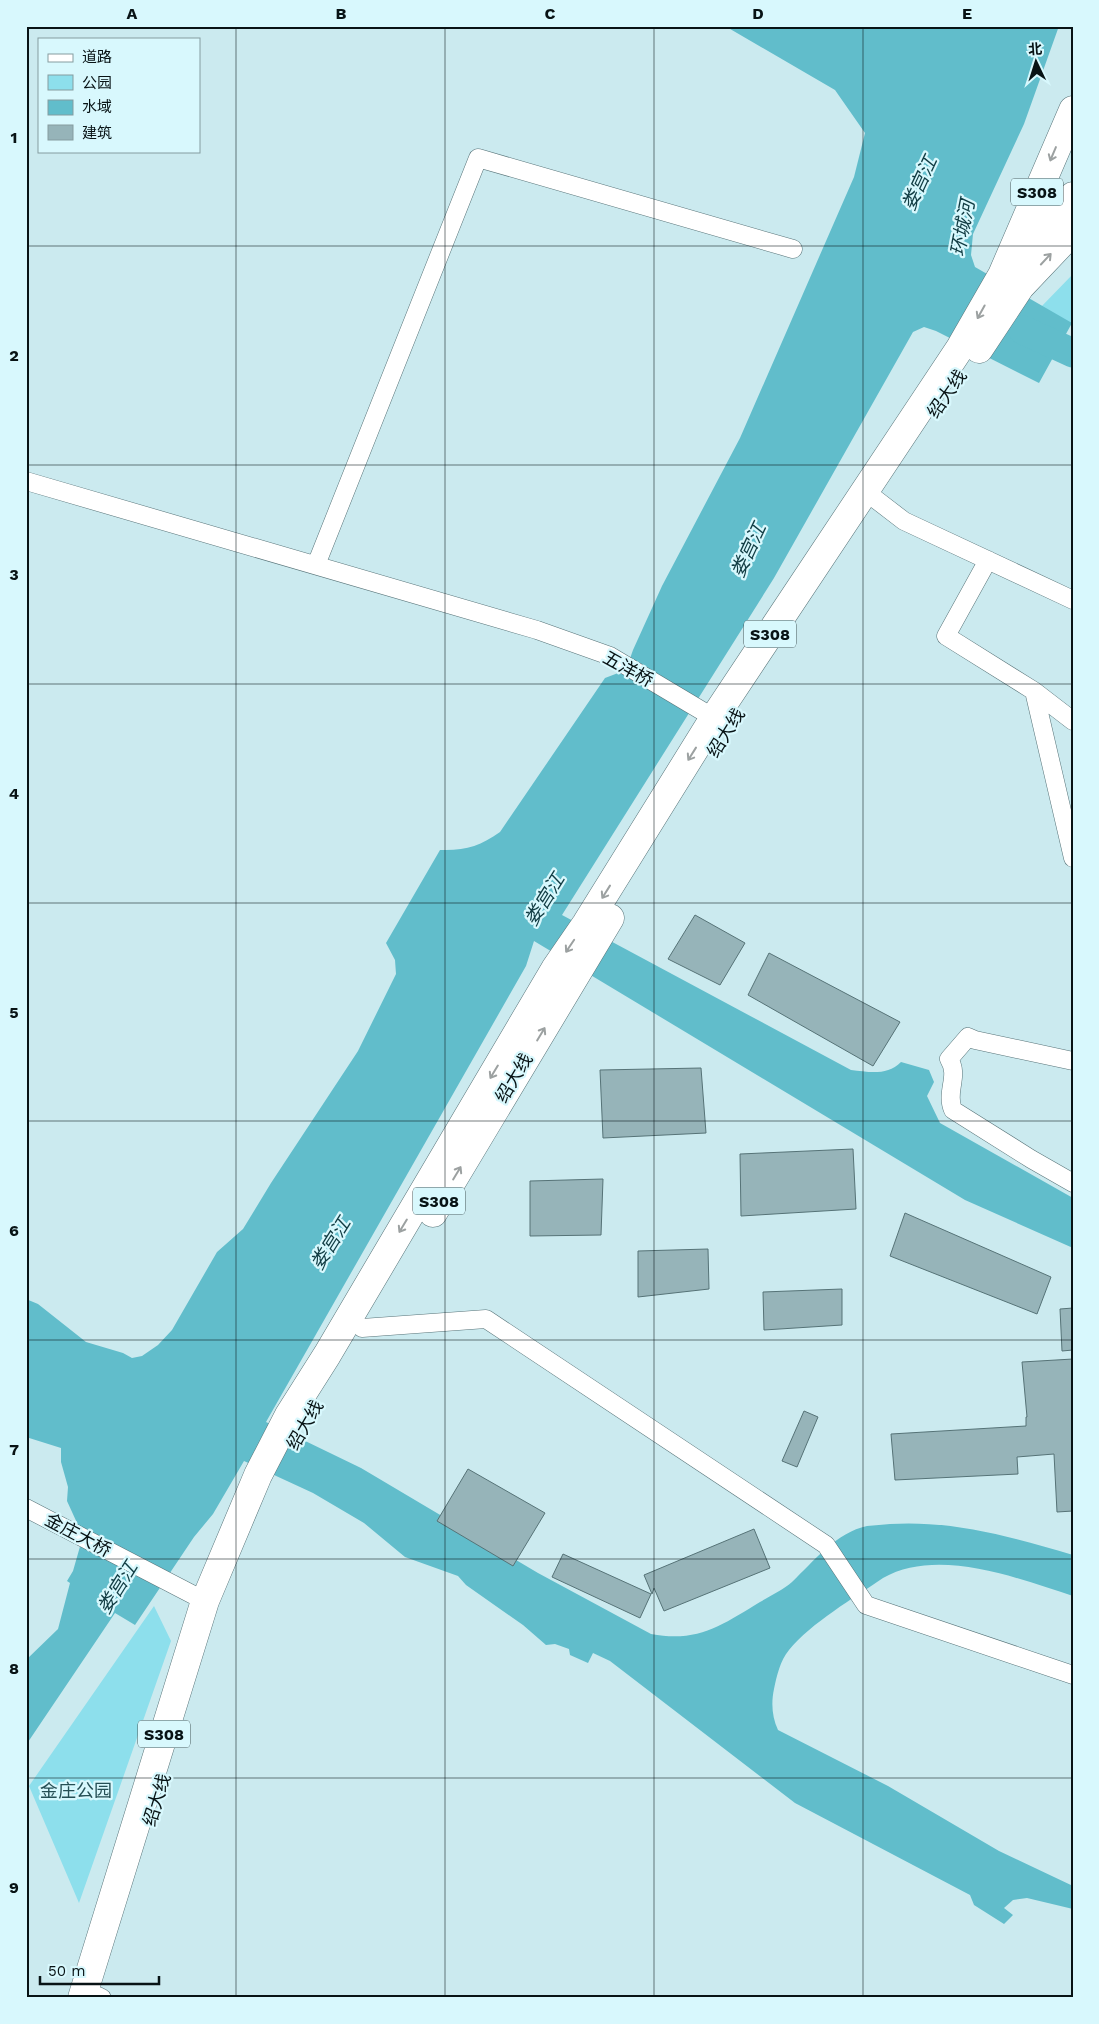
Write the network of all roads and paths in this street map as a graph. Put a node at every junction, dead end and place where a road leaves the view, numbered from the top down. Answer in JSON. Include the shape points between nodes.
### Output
{"nodes":[{"id":1,"x":1073,"y":110,"type":"edge"},
{"id":2,"x":1073,"y":196,"type":"edge"},
{"id":3,"x":1073,"y":231,"type":"edge"},
{"id":4,"x":793,"y":249,"type":"dead end"},
{"id":5,"x":1011,"y":281,"type":"junction"},
{"id":6,"x":967,"y":352,"type":"junction"},
{"id":7,"x":26,"y":482,"type":"edge"},
{"id":8,"x":874,"y":498,"type":"junction"},
{"id":9,"x":988,"y":560,"type":"junction"},
{"id":10,"x":316,"y":565,"type":"junction"},
{"id":11,"x":1073,"y":600,"type":"edge"},
{"id":12,"x":1034,"y":690,"type":"junction"},
{"id":13,"x":714,"y":718,"type":"junction"},
{"id":14,"x":1073,"y":721,"type":"edge"},
{"id":15,"x":1073,"y":858,"type":"edge"},
{"id":16,"x":594,"y":927,"type":"junction"},
{"id":17,"x":565,"y":974,"type":"junction"},
{"id":18,"x":1073,"y":1061,"type":"edge"},
{"id":19,"x":1073,"y":1183,"type":"edge"},
{"id":20,"x":362,"y":1328,"type":"junction"},
{"id":21,"x":296,"y":1420,"type":"junction"},
{"id":22,"x":265,"y":1480,"type":"junction"},
{"id":23,"x":28,"y":1509,"type":"edge"},
{"id":24,"x":205,"y":1601,"type":"junction"},
{"id":25,"x":1073,"y":1675,"type":"edge"},
{"id":26,"x":95,"y":1997,"type":"edge"}],
"edges":[{"from":1,"to":5,"type":"main road","number":"S308","one_way":true},
{"from":2,"to":5,"type":"main road","via":[[1054,214]]},
{"from":5,"to":3,"type":"main road","name":"绍大线","number":"S308","one_way":true},
{"from":4,"to":10,"type":"street","via":[[478,158]]},
{"from":5,"to":6,"type":"main road","name":"绍大线","number":"S308"},
{"from":6,"to":8,"type":"main road","name":"绍大线","number":"S308"},
{"from":6,"to":13,"type":"main road","name":"绍大线","number":"S308"},
{"from":7,"to":10,"type":"street","name":"五洋桥"},
{"from":8,"to":9,"type":"street","via":[[904,521]]},
{"from":8,"to":16,"type":"main road","name":"绍大线","number":"S308"},
{"from":9,"to":11,"type":"street"},
{"from":9,"to":12,"type":"street","via":[[946,636]]},
{"from":10,"to":13,"type":"street","name":"五洋桥","via":[[537,630],[610,656]]},
{"from":12,"to":14,"type":"street"},
{"from":12,"to":15,"type":"street"},
{"from":13,"to":16,"type":"main road","name":"绍大线","number":"S308","one_way":true},
{"from":16,"to":17,"type":"main road","name":"绍大线","number":"S308"},
{"from":20,"to":17,"type":"main road","name":"绍大线","number":"S308","one_way":true},
{"from":17,"to":21,"type":"main road","name":"绍大线","number":"S308","one_way":true,"via":[[332,1346]]},
{"from":18,"to":19,"type":"street","via":[[968,1037],[949,1059],[955,1073],[950,1101],[953,1110]]},
{"from":20,"to":21,"type":"main road","name":"绍大线","number":"S308"},
{"from":20,"to":25,"type":"street","via":[[486,1319],[826,1545],[866,1605]]},
{"from":21,"to":22,"type":"main road","name":"绍大线","number":"S308"},
{"from":22,"to":24,"type":"main road","name":"绍大线","number":"S308"},
{"from":22,"to":26,"type":"main road","name":"绍大线","number":"S308","via":[[198,1667]]},
{"from":23,"to":24,"type":"street","name":"金庄大桥"},
{"from":24,"to":26,"type":"main road","name":"绍大线","number":"S308"}]}
